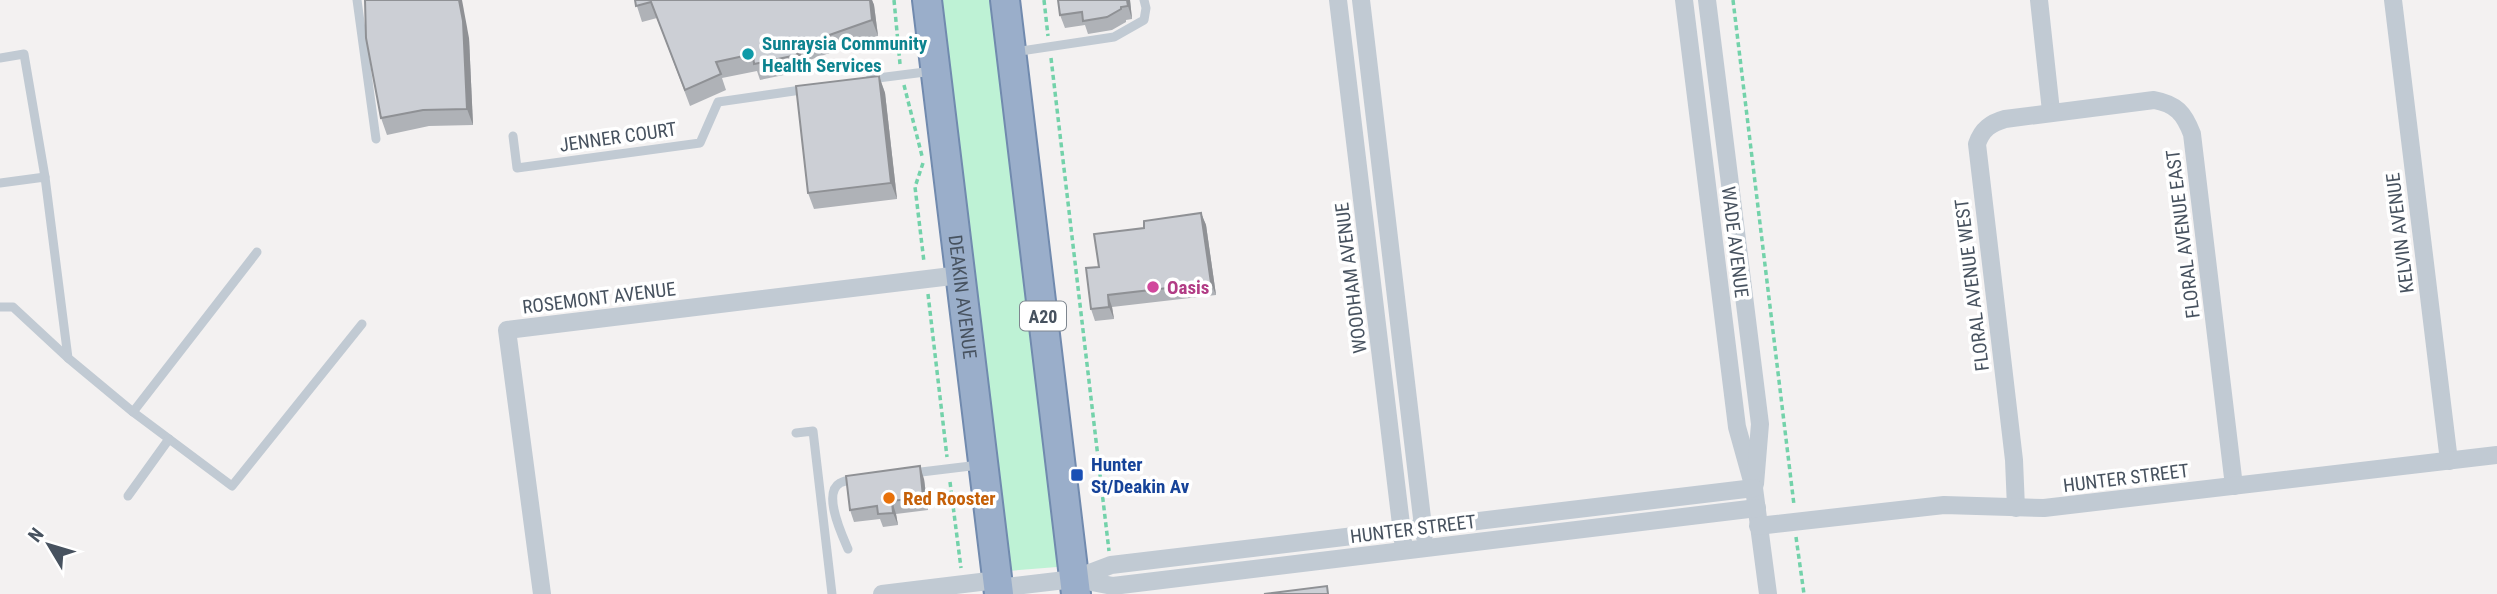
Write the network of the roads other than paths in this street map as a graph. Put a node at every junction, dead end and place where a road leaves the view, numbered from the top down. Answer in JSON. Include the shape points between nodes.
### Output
{"nodes":[{"id":1,"x":357,"y":0,"type":"edge"},
{"id":2,"x":927,"y":0,"type":"edge"},
{"id":3,"x":1005,"y":0,"type":"edge"},
{"id":4,"x":1144,"y":0,"type":"edge"},
{"id":5,"x":1338,"y":0,"type":"edge"},
{"id":6,"x":1361,"y":0,"type":"edge"},
{"id":7,"x":1684,"y":0,"type":"edge"},
{"id":8,"x":1707,"y":0,"type":"edge"},
{"id":9,"x":2039,"y":0,"type":"edge"},
{"id":10,"x":2393,"y":0,"type":"edge"},
{"id":11,"x":1012,"y":52,"type":"junction"},
{"id":12,"x":0,"y":58,"type":"edge"},
{"id":13,"x":936,"y":71,"type":"junction"},
{"id":14,"x":862,"y":80,"type":"edge"},
{"id":15,"x":822,"y":86,"type":"edge"},
{"id":16,"x":2051,"y":111,"type":"junction"},
{"id":17,"x":513,"y":136,"type":"dead end"},
{"id":18,"x":376,"y":139,"type":"dead end"},
{"id":19,"x":45,"y":177,"type":"junction"},
{"id":20,"x":0,"y":183,"type":"edge"},
{"id":21,"x":257,"y":252,"type":"dead end"},
{"id":22,"x":960,"y":275,"type":"junction"},
{"id":23,"x":0,"y":307,"type":"edge"},
{"id":24,"x":362,"y":324,"type":"dead end"},
{"id":25,"x":68,"y":358,"type":"junction"},
{"id":26,"x":133,"y":412,"type":"junction"},
{"id":27,"x":796,"y":433,"type":"dead end"},
{"id":28,"x":169,"y":439,"type":"junction"},
{"id":29,"x":2497,"y":455,"type":"edge"},
{"id":30,"x":2449,"y":461,"type":"junction"},
{"id":31,"x":983,"y":465,"type":"junction"},
{"id":32,"x":897,"y":475,"type":"edge"},
{"id":33,"x":872,"y":478,"type":"edge"},
{"id":34,"x":2234,"y":486,"type":"junction"},
{"id":35,"x":1754,"y":488,"type":"junction"},
{"id":36,"x":128,"y":496,"type":"dead end"},
{"id":37,"x":2016,"y":508,"type":"junction"},
{"id":38,"x":1758,"y":517,"type":"junction"},
{"id":39,"x":1423,"y":526,"type":"junction"},
{"id":40,"x":1402,"y":528,"type":"junction"},
{"id":41,"x":848,"y":549,"type":"dead end"},
{"id":42,"x":1426,"y":549,"type":"junction"},
{"id":43,"x":1404,"y":551,"type":"junction"},
{"id":44,"x":998,"y":587,"type":"edge"},
{"id":45,"x":1075,"y":587,"type":"edge"},
{"id":46,"x":542,"y":594,"type":"edge"},
{"id":47,"x":832,"y":594,"type":"edge"},
{"id":48,"x":882,"y":594,"type":"edge"},
{"id":49,"x":1768,"y":594,"type":"edge"}],
"edges":[{"from":1,"to":18,"type":"lane"},
{"from":2,"to":13,"type":"highway","name":"DEAKIN AVENUE"},
{"from":3,"to":11,"type":"highway","number":"A20"},
{"from":4,"to":11,"type":"lane","via":[[1144,20],[1114,37]]},
{"from":5,"to":40,"type":"street","name":"WOODHAM AVENUE"},
{"from":6,"to":39,"type":"street"},
{"from":7,"to":35,"type":"street","name":"WADE AVENUE","via":[[1737,427]]},
{"from":8,"to":35,"type":"street","name":"WADE AVENUE","via":[[1760,424]]},
{"from":9,"to":16,"type":"street"},
{"from":10,"to":30,"type":"street","name":"KELVIN AVENUE"},
{"from":11,"to":45,"type":"highway","number":"A20"},
{"from":12,"to":19,"type":"lane","via":[[24,54]]},
{"from":13,"to":14,"type":"lane"},
{"from":13,"to":22,"type":"highway","name":"DEAKIN AVENUE"},
{"from":15,"to":17,"type":"lane","name":"JENNER COURT","via":[[718,102],[699,143],[517,168]]},
{"from":16,"to":34,"type":"street","name":"FLORAL AVENUE EAST","via":[[2154,100],[2173,105],[2188,123]]},
{"from":16,"to":37,"type":"street","name":"FLORAL AVENUE WEST","via":[[1994,122],[1977,144]]},
{"from":19,"to":20,"type":"lane"},
{"from":19,"to":25,"type":"lane"},
{"from":21,"to":26,"type":"lane"},
{"from":22,"to":31,"type":"highway","name":"DEAKIN AVENUE"},
{"from":22,"to":46,"type":"street","name":"ROSEMONT AVENUE","via":[[507,330]]},
{"from":23,"to":25,"type":"lane","via":[[13,307]]},
{"from":24,"to":28,"type":"lane","via":[[232,486]]},
{"from":25,"to":26,"type":"lane"},
{"from":26,"to":28,"type":"lane"},
{"from":27,"to":47,"type":"lane","via":[[813,431]]},
{"from":28,"to":36,"type":"lane"},
{"from":29,"to":30,"type":"street","name":"HUNTER STREET"},
{"from":30,"to":34,"type":"street","name":"HUNTER STREET"},
{"from":31,"to":32,"type":"lane"},
{"from":31,"to":44,"type":"highway","name":"DEAKIN AVENUE"},
{"from":33,"to":41,"type":"lane","via":[[835,487],[836,522]]},
{"from":34,"to":37,"type":"street","name":"HUNTER STREET"},
{"from":35,"to":38,"type":"street","name":"WADE AVENUE"},
{"from":35,"to":39,"type":"street","name":"HUNTER STREET"},
{"from":37,"to":38,"type":"street","name":"HUNTER STREET","via":[[1944,505],[1794,523]]},
{"from":38,"to":42,"type":"street","name":"HUNTER STREET"},
{"from":38,"to":49,"type":"street","name":"WADE AVENUE"},
{"from":39,"to":40,"type":"street","name":"HUNTER STREET"},
{"from":39,"to":42,"type":"street"},
{"from":40,"to":43,"type":"street","name":"WOODHAM AVENUE"},
{"from":40,"to":45,"type":"street","name":"HUNTER STREET","via":[[1111,565]]},
{"from":42,"to":43,"type":"street","name":"HUNTER STREET"},
{"from":43,"to":45,"type":"street","name":"HUNTER STREET"},
{"from":44,"to":45,"type":"street","name":"HUNTER STREET"},
{"from":44,"to":48,"type":"street","name":"HUNTER STREET","via":[[963,584]]}]}
